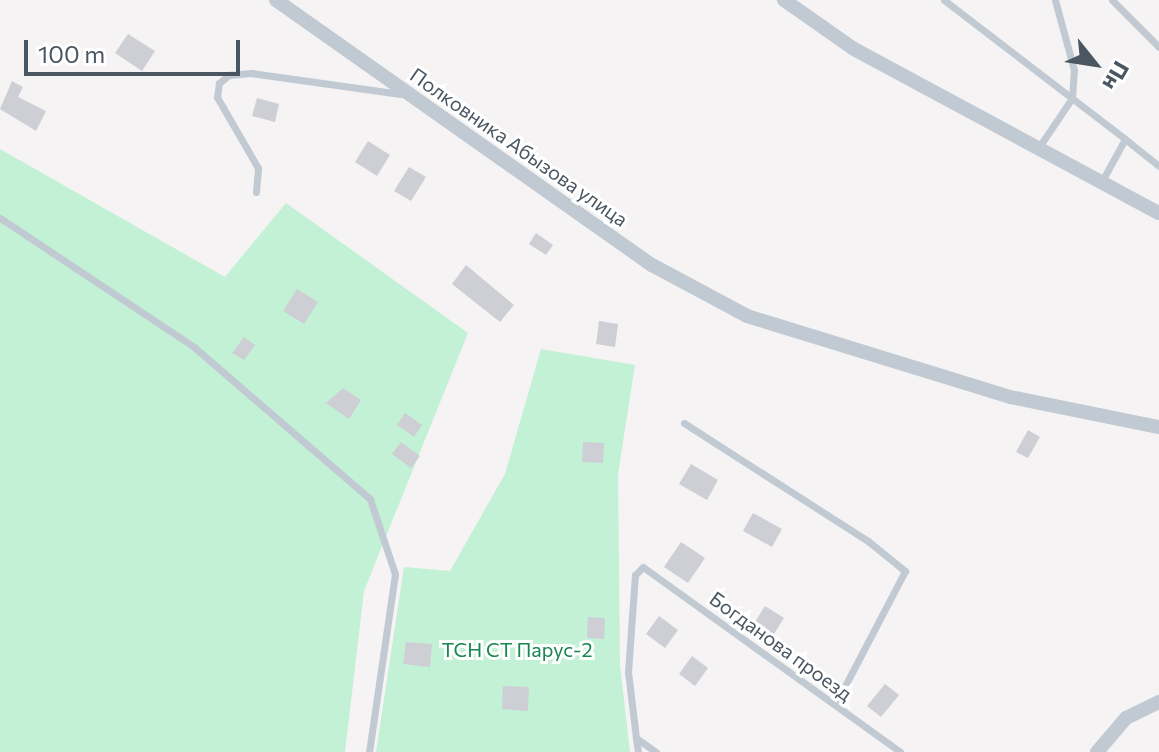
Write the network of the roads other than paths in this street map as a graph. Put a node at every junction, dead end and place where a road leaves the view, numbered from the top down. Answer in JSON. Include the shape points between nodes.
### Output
{"nodes":[{"id":1,"x":276,"y":0,"type":"edge"},
{"id":2,"x":784,"y":0,"type":"edge"},
{"id":3,"x":944,"y":0,"type":"edge"},
{"id":4,"x":1055,"y":0,"type":"edge"},
{"id":5,"x":1112,"y":0,"type":"edge"},
{"id":6,"x":1159,"y":47,"type":"edge"},
{"id":7,"x":411,"y":95,"type":"junction"},
{"id":8,"x":1072,"y":98,"type":"junction"},
{"id":9,"x":1125,"y":139,"type":"junction"},
{"id":10,"x":1039,"y":147,"type":"junction"},
{"id":11,"x":1159,"y":166,"type":"edge"},
{"id":12,"x":1102,"y":181,"type":"junction"},
{"id":13,"x":256,"y":192,"type":"dead end"},
{"id":14,"x":1159,"y":213,"type":"edge"},
{"id":15,"x":0,"y":218,"type":"edge"},
{"id":16,"x":684,"y":423,"type":"dead end"},
{"id":17,"x":1159,"y":427,"type":"edge"},
{"id":18,"x":1159,"y":702,"type":"edge"},
{"id":19,"x":835,"y":705,"type":"junction"},
{"id":20,"x":636,"y":738,"type":"junction"},
{"id":21,"x":369,"y":752,"type":"edge"},
{"id":22,"x":638,"y":752,"type":"edge"},
{"id":23,"x":656,"y":752,"type":"edge"},
{"id":24,"x":900,"y":752,"type":"edge"},
{"id":25,"x":1097,"y":752,"type":"edge"}],
"edges":[{"from":1,"to":7,"type":"street","name":"Полковника Абызова улица"},
{"from":2,"to":10,"type":"street","via":[[854,49]]},
{"from":3,"to":8,"type":"lane"},
{"from":4,"to":8,"type":"lane","via":[[1074,70]]},
{"from":5,"to":6,"type":"lane"},
{"from":7,"to":13,"type":"lane","via":[[251,73],[229,75],[219,83],[217,97],[258,168]]},
{"from":7,"to":17,"type":"street","name":"Полковника Абызова улица","via":[[652,265],[747,316],[1010,397]]},
{"from":8,"to":9,"type":"lane"},
{"from":8,"to":10,"type":"lane"},
{"from":9,"to":11,"type":"lane"},
{"from":9,"to":12,"type":"lane"},
{"from":10,"to":12,"type":"street"},
{"from":12,"to":14,"type":"street"},
{"from":15,"to":21,"type":"lane","via":[[194,347],[370,499],[395,574]]},
{"from":16,"to":19,"type":"lane","via":[[868,541],[905,571]]},
{"from":18,"to":25,"type":"street","via":[[1126,718]]},
{"from":19,"to":20,"type":"lane","name":"Богданова проезд","via":[[643,567],[635,575],[628,672]]},
{"from":19,"to":24,"type":"lane","name":"Богданова проезд"},
{"from":20,"to":22,"type":"lane"},
{"from":20,"to":23,"type":"lane"}]}
